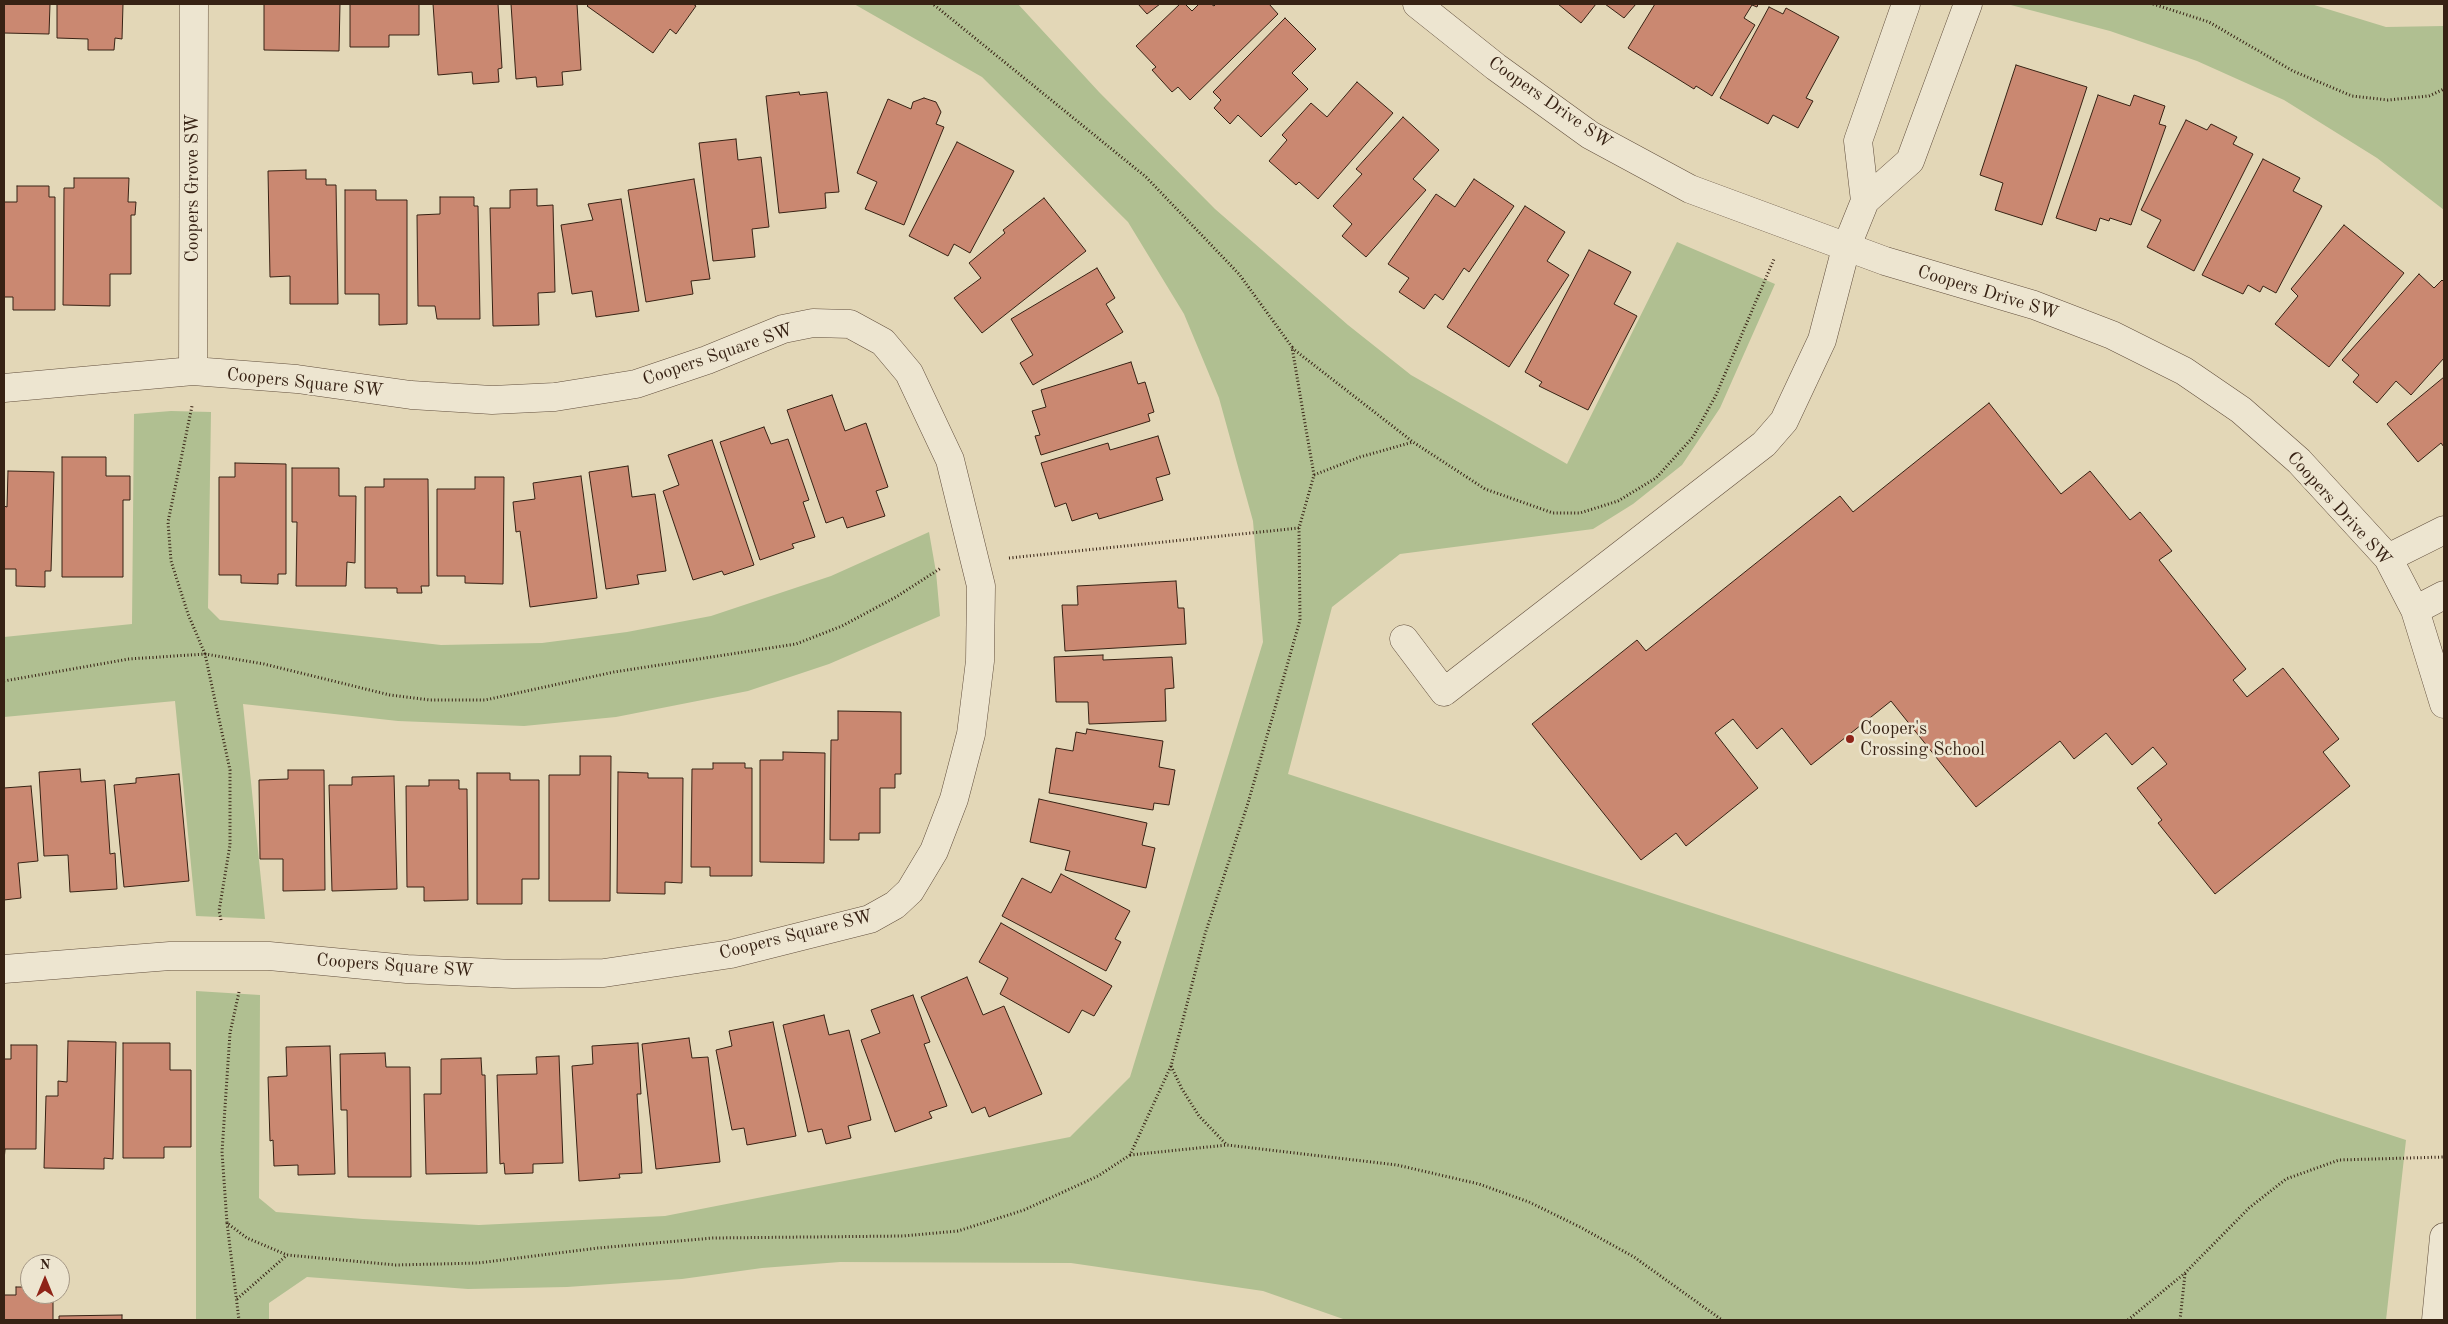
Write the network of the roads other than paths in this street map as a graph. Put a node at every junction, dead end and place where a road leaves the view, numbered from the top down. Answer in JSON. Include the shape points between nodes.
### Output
{"nodes":[{"id":1,"x":194,"y":4,"type":"edge"},
{"id":2,"x":1417,"y":4,"type":"edge"},
{"id":3,"x":1906,"y":4,"type":"edge"},
{"id":4,"x":1968,"y":4,"type":"edge"},
{"id":5,"x":1865,"y":201,"type":"junction"},
{"id":6,"x":1846,"y":248,"type":"junction"},
{"id":7,"x":193,"y":371,"type":"junction"},
{"id":8,"x":4,"y":388,"type":"edge"},
{"id":9,"x":2444,"y":530,"type":"edge"},
{"id":10,"x":2388,"y":558,"type":"junction"},
{"id":11,"x":2444,"y":595,"type":"edge"},
{"id":12,"x":2415,"y":610,"type":"junction"},
{"id":13,"x":1404,"y":639,"type":"dead end"},
{"id":14,"x":2444,"y":704,"type":"edge"},
{"id":15,"x":4,"y":969,"type":"edge"},
{"id":16,"x":2444,"y":1237,"type":"edge"},
{"id":17,"x":2436,"y":1320,"type":"edge"}],
"edges":[{"from":1,"to":7,"type":"street","name":"Coopers Grove SW"},
{"from":2,"to":6,"type":"street","name":"Coopers Drive SW","via":[[1496,67],[1590,135],[1690,189]]},
{"from":3,"to":5,"type":"street","via":[[1858,141]]},
{"from":4,"to":5,"type":"street","via":[[1910,161]]},
{"from":5,"to":6,"type":"street"},
{"from":6,"to":10,"type":"street","name":"Coopers Drive SW","via":[[2034,305],[2112,335],[2184,371],[2241,410],[2299,461]]},
{"from":6,"to":13,"type":"street","via":[[1822,340],[1784,420],[1764,444],[1444,692]]},
{"from":7,"to":8,"type":"street","name":"Coopers Square SW"},
{"from":7,"to":15,"type":"street","name":"Coopers Square SW","via":[[297,379],[411,395],[492,400],[555,397],[636,384],[783,329],[813,323],[850,324],[883,342],[909,373],[950,460],[981,586],[980,662],[971,734],[954,799],[934,851],[910,891],[895,905],[870,920],[731,954],[604,973],[417,970],[269,956],[170,956]]},
{"from":9,"to":10,"type":"street"},
{"from":10,"to":12,"type":"street","name":"Coopers Drive SW"},
{"from":11,"to":12,"type":"street"},
{"from":12,"to":14,"type":"street","name":"Coopers Drive SW"},
{"from":16,"to":17,"type":"street"}]}
